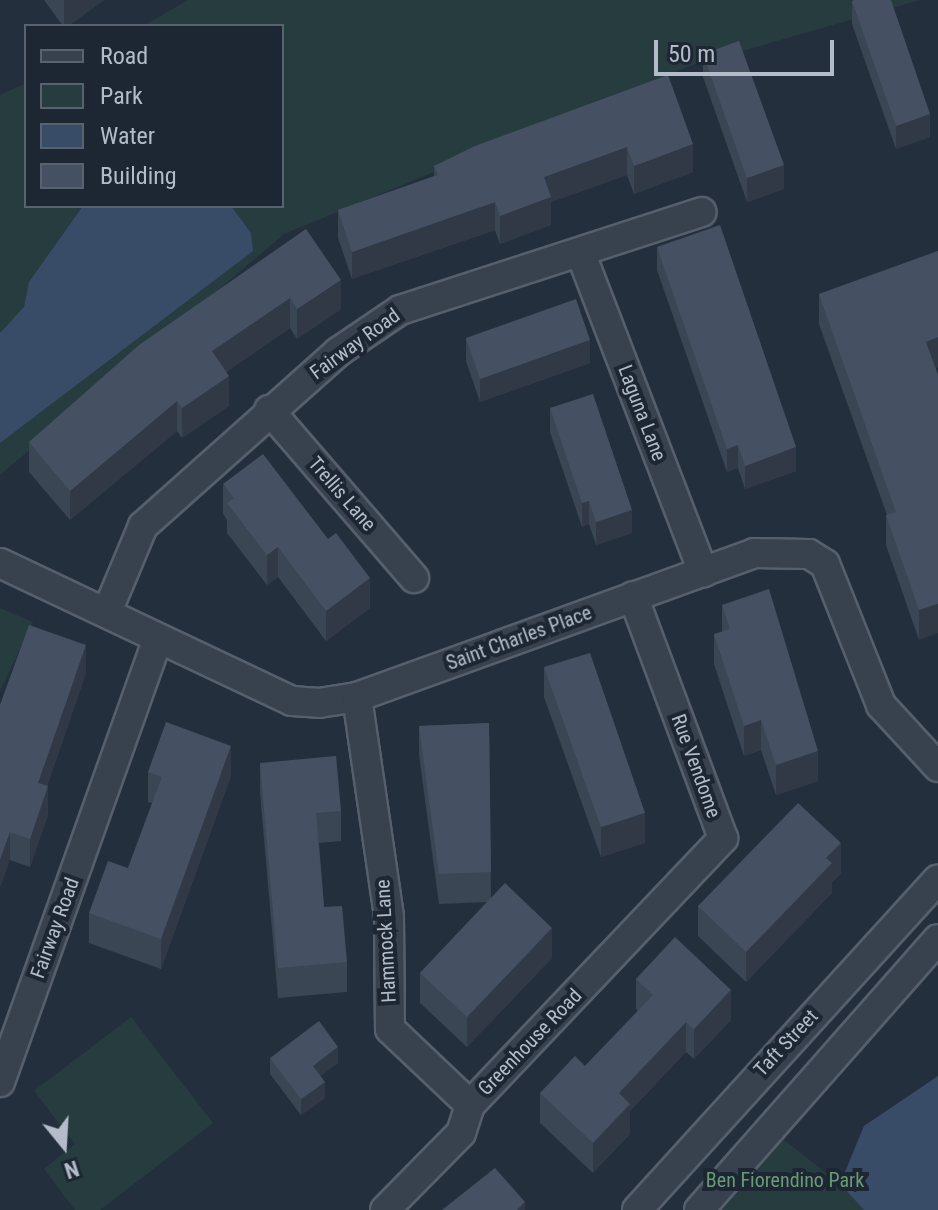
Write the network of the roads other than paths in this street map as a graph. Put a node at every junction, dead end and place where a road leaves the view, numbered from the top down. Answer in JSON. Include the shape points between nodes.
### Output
{"nodes":[{"id":1,"x":701,"y":212,"type":"dead end"},
{"id":2,"x":581,"y":254,"type":"junction"},
{"id":3,"x":269,"y":410,"type":"junction"},
{"id":4,"x":0,"y":563,"type":"edge"},
{"id":5,"x":703,"y":572,"type":"junction"},
{"id":6,"x":414,"y":578,"type":"dead end"},
{"id":7,"x":633,"y":596,"type":"junction"},
{"id":8,"x":107,"y":612,"type":"junction"},
{"id":9,"x":158,"y":639,"type":"junction"},
{"id":10,"x":357,"y":697,"type":"junction"},
{"id":11,"x":938,"y":767,"type":"edge"},
{"id":12,"x":938,"y":879,"type":"edge"},
{"id":13,"x":653,"y":915,"type":"joint"},
{"id":14,"x":938,"y":939,"type":"edge"},
{"id":15,"x":0,"y":1082,"type":"edge"},
{"id":16,"x":470,"y":1105,"type":"junction"},
{"id":17,"x":385,"y":1210,"type":"edge"},
{"id":18,"x":637,"y":1210,"type":"edge"},
{"id":19,"x":699,"y":1210,"type":"edge"}],
"edges":[{"from":1,"to":2,"type":"street","name":"Fairway Road"},
{"from":2,"to":3,"type":"street","name":"Fairway Road","via":[[400,310]]},
{"from":2,"to":5,"type":"street","name":"Laguna Lane"},
{"from":3,"to":6,"type":"street","name":"Trellis Lane"},
{"from":3,"to":8,"type":"street","name":"Fairway Road","via":[[143,526]]},
{"from":4,"to":8,"type":"street","name":"Saint Charles Place"},
{"from":5,"to":7,"type":"street","name":"Saint Charles Place"},
{"from":5,"to":11,"type":"street","name":"Saint Charles Place","via":[[769,550],[809,554],[825,564],[870,685]]},
{"from":7,"to":10,"type":"street","name":"Saint Charles Place"},
{"from":7,"to":13,"type":"street","name":"Rue Vendome","via":[[723,838]]},
{"from":8,"to":9,"type":"street","name":"Saint Charles Place"},
{"from":9,"to":10,"type":"street","name":"Saint Charles Place","via":[[292,701]]},
{"from":9,"to":15,"type":"street","name":"Fairway Road"},
{"from":10,"to":16,"type":"street","name":"Hammock Lane","via":[[389,917],[390,1029]]},
{"from":12,"to":18,"type":"street","name":"Taft Street"},
{"from":13,"to":16,"type":"street","name":"Greenhouse Road"},
{"from":14,"to":19,"type":"street"},
{"from":16,"to":17,"type":"street","name":"Greenhouse Road","via":[[461,1133]]}]}
